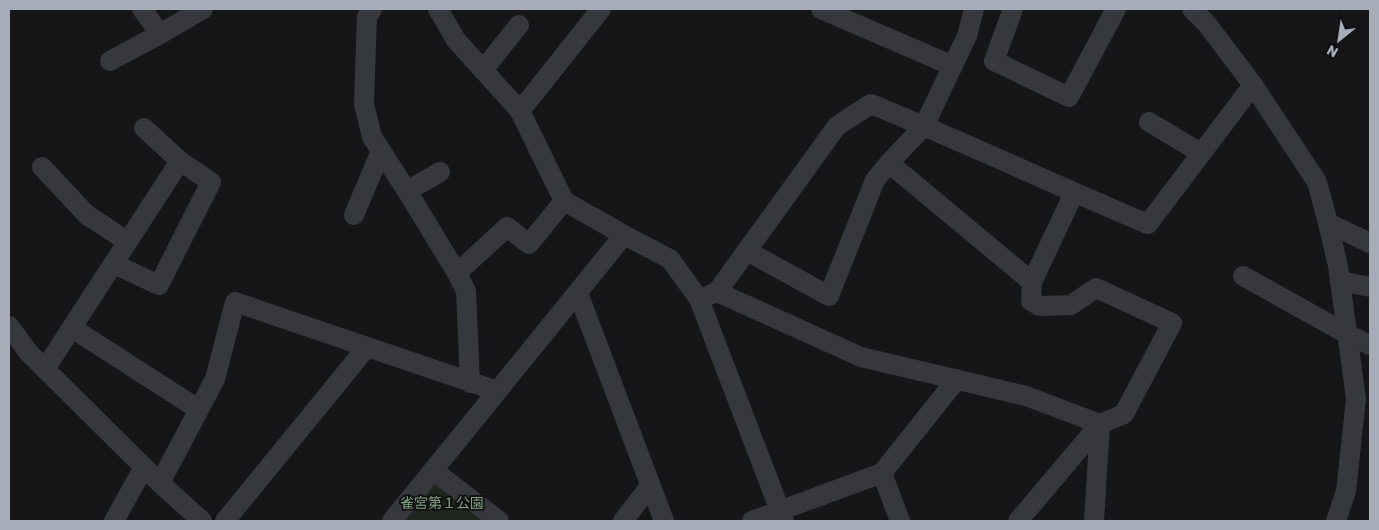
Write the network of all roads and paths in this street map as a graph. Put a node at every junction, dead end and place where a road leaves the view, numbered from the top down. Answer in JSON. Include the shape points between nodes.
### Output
{"nodes":[{"id":1,"x":142,"y":9,"type":"edge"},
{"id":2,"x":203,"y":9,"type":"edge"},
{"id":3,"x":372,"y":9,"type":"edge"},
{"id":4,"x":438,"y":9,"type":"edge"},
{"id":5,"x":601,"y":9,"type":"edge"},
{"id":6,"x":822,"y":9,"type":"edge"},
{"id":7,"x":974,"y":9,"type":"edge"},
{"id":8,"x":1012,"y":9,"type":"edge"},
{"id":9,"x":1116,"y":9,"type":"edge"},
{"id":10,"x":1192,"y":9,"type":"edge"},
{"id":11,"x":519,"y":25,"type":"dead end"},
{"id":12,"x":160,"y":34,"type":"junction"},
{"id":13,"x":110,"y":61,"type":"dead end"},
{"id":14,"x":953,"y":66,"type":"junction"},
{"id":15,"x":483,"y":70,"type":"junction"},
{"id":16,"x":1253,"y":85,"type":"junction"},
{"id":17,"x":520,"y":111,"type":"junction"},
{"id":18,"x":1149,"y":122,"type":"dead end"},
{"id":19,"x":924,"y":126,"type":"junction"},
{"id":20,"x":144,"y":128,"type":"dead end"},
{"id":21,"x":381,"y":151,"type":"junction"},
{"id":22,"x":1201,"y":153,"type":"junction"},
{"id":23,"x":180,"y":162,"type":"junction"},
{"id":24,"x":889,"y":163,"type":"junction"},
{"id":25,"x":42,"y":167,"type":"dead end"},
{"id":26,"x":440,"y":172,"type":"dead end"},
{"id":27,"x":407,"y":191,"type":"junction"},
{"id":28,"x":1074,"y":193,"type":"junction"},
{"id":29,"x":564,"y":201,"type":"junction"},
{"id":30,"x":354,"y":215,"type":"dead end"},
{"id":31,"x":1328,"y":223,"type":"junction"},
{"id":32,"x":624,"y":235,"type":"junction"},
{"id":33,"x":127,"y":241,"type":"junction"},
{"id":34,"x":1370,"y":243,"type":"edge"},
{"id":35,"x":747,"y":251,"type":"junction"},
{"id":36,"x":114,"y":264,"type":"junction"},
{"id":37,"x":457,"y":273,"type":"junction"},
{"id":38,"x":1243,"y":276,"type":"dead end"},
{"id":39,"x":1340,"y":281,"type":"junction"},
{"id":40,"x":1032,"y":282,"type":"junction"},
{"id":41,"x":1370,"y":287,"type":"edge"},
{"id":42,"x":578,"y":293,"type":"junction"},
{"id":43,"x":708,"y":295,"type":"junction"},
{"id":44,"x":72,"y":328,"type":"junction"},
{"id":45,"x":11,"y":333,"type":"edge"},
{"id":46,"x":1347,"y":334,"type":"junction"},
{"id":47,"x":1370,"y":346,"type":"edge"},
{"id":48,"x":366,"y":347,"type":"junction"},
{"id":49,"x":45,"y":369,"type":"junction"},
{"id":50,"x":957,"y":379,"type":"junction"},
{"id":51,"x":470,"y":383,"type":"junction"},
{"id":52,"x":497,"y":391,"type":"junction"},
{"id":53,"x":198,"y":409,"type":"junction"},
{"id":54,"x":1362,"y":415,"type":"edge"},
{"id":55,"x":1100,"y":424,"type":"junction"},
{"id":56,"x":144,"y":466,"type":"junction"},
{"id":57,"x":434,"y":471,"type":"junction"},
{"id":58,"x":882,"y":473,"type":"junction"},
{"id":59,"x":160,"y":484,"type":"junction"},
{"id":60,"x":650,"y":486,"type":"junction"},
{"id":61,"x":782,"y":516,"type":"edge"},
{"id":62,"x":114,"y":521,"type":"edge"},
{"id":63,"x":202,"y":521,"type":"edge"},
{"id":64,"x":225,"y":521,"type":"edge"},
{"id":65,"x":392,"y":521,"type":"edge"},
{"id":66,"x":499,"y":521,"type":"edge"},
{"id":67,"x":623,"y":521,"type":"edge"},
{"id":68,"x":664,"y":521,"type":"edge"},
{"id":69,"x":752,"y":521,"type":"edge"},
{"id":70,"x":900,"y":521,"type":"edge"},
{"id":71,"x":1018,"y":521,"type":"edge"},
{"id":72,"x":1094,"y":521,"type":"edge"},
{"id":73,"x":1336,"y":521,"type":"edge"}],
"edges":[{"from":1,"to":12,"type":"street"},
{"from":2,"to":12,"type":"street"},
{"from":3,"to":21,"type":"street","via":[[367,17],[364,104],[372,137]]},
{"from":4,"to":15,"type":"street","via":[[456,40]]},
{"from":5,"to":17,"type":"street"},
{"from":6,"to":14,"type":"street"},
{"from":7,"to":14,"type":"street","via":[[967,36]]},
{"from":8,"to":9,"type":"street","via":[[994,61],[1069,97]]},
{"from":10,"to":16,"type":"street"},
{"from":11,"to":15,"type":"street"},
{"from":12,"to":13,"type":"street"},
{"from":14,"to":19,"type":"street"},
{"from":15,"to":17,"type":"street"},
{"from":16,"to":22,"type":"street"},
{"from":16,"to":31,"type":"street","via":[[1317,182]]},
{"from":17,"to":29,"type":"street"},
{"from":18,"to":22,"type":"street"},
{"from":19,"to":24,"type":"street"},
{"from":19,"to":28,"type":"street"},
{"from":19,"to":35,"type":"street","via":[[871,104],[837,126]]},
{"from":20,"to":23,"type":"street"},
{"from":21,"to":27,"type":"street"},
{"from":21,"to":30,"type":"street"},
{"from":22,"to":28,"type":"street","via":[[1148,224]]},
{"from":23,"to":33,"type":"street"},
{"from":23,"to":36,"type":"street","via":[[211,182],[159,285]]},
{"from":24,"to":35,"type":"street","via":[[875,180],[829,296]]},
{"from":24,"to":40,"type":"street"},
{"from":25,"to":33,"type":"street","via":[[87,215]]},
{"from":26,"to":27,"type":"street"},
{"from":27,"to":37,"type":"street"},
{"from":28,"to":40,"type":"street"},
{"from":29,"to":32,"type":"street"},
{"from":29,"to":37,"type":"street","via":[[528,244],[507,227]]},
{"from":31,"to":34,"type":"street"},
{"from":31,"to":39,"type":"street"},
{"from":32,"to":42,"type":"street"},
{"from":32,"to":43,"type":"street","via":[[670,259]]},
{"from":33,"to":36,"type":"street"},
{"from":35,"to":43,"type":"street"},
{"from":36,"to":44,"type":"street"},
{"from":37,"to":51,"type":"street","via":[[466,291]]},
{"from":38,"to":46,"type":"street"},
{"from":39,"to":41,"type":"street"},
{"from":39,"to":46,"type":"street"},
{"from":40,"to":55,"type":"street","via":[[1031,301],[1040,306],[1071,305],[1096,288],[1172,323],[1124,414]]},
{"from":42,"to":52,"type":"street"},
{"from":42,"to":60,"type":"street"},
{"from":43,"to":50,"type":"street","via":[[861,357]]},
{"from":43,"to":61,"type":"street"},
{"from":44,"to":49,"type":"street"},
{"from":44,"to":53,"type":"street"},
{"from":45,"to":49,"type":"street"},
{"from":46,"to":47,"type":"street"},
{"from":46,"to":54,"type":"street","via":[[1356,399]]},
{"from":48,"to":51,"type":"street"},
{"from":48,"to":53,"type":"street","via":[[235,302],[215,379]]},
{"from":48,"to":64,"type":"street"},
{"from":49,"to":56,"type":"street"},
{"from":50,"to":55,"type":"street","via":[[1026,396]]},
{"from":50,"to":58,"type":"street"},
{"from":51,"to":52,"type":"street"},
{"from":52,"to":57,"type":"street"},
{"from":53,"to":59,"type":"street"},
{"from":54,"to":73,"type":"street","via":[[1346,491]]},
{"from":55,"to":71,"type":"street"},
{"from":55,"to":72,"type":"street"},
{"from":56,"to":59,"type":"street"},
{"from":56,"to":62,"type":"street"},
{"from":57,"to":65,"type":"street"},
{"from":57,"to":66,"type":"street"},
{"from":58,"to":61,"type":"street"},
{"from":58,"to":70,"type":"street"},
{"from":59,"to":63,"type":"street"},
{"from":60,"to":67,"type":"street"},
{"from":60,"to":68,"type":"street"},
{"from":61,"to":69,"type":"street"}]}
